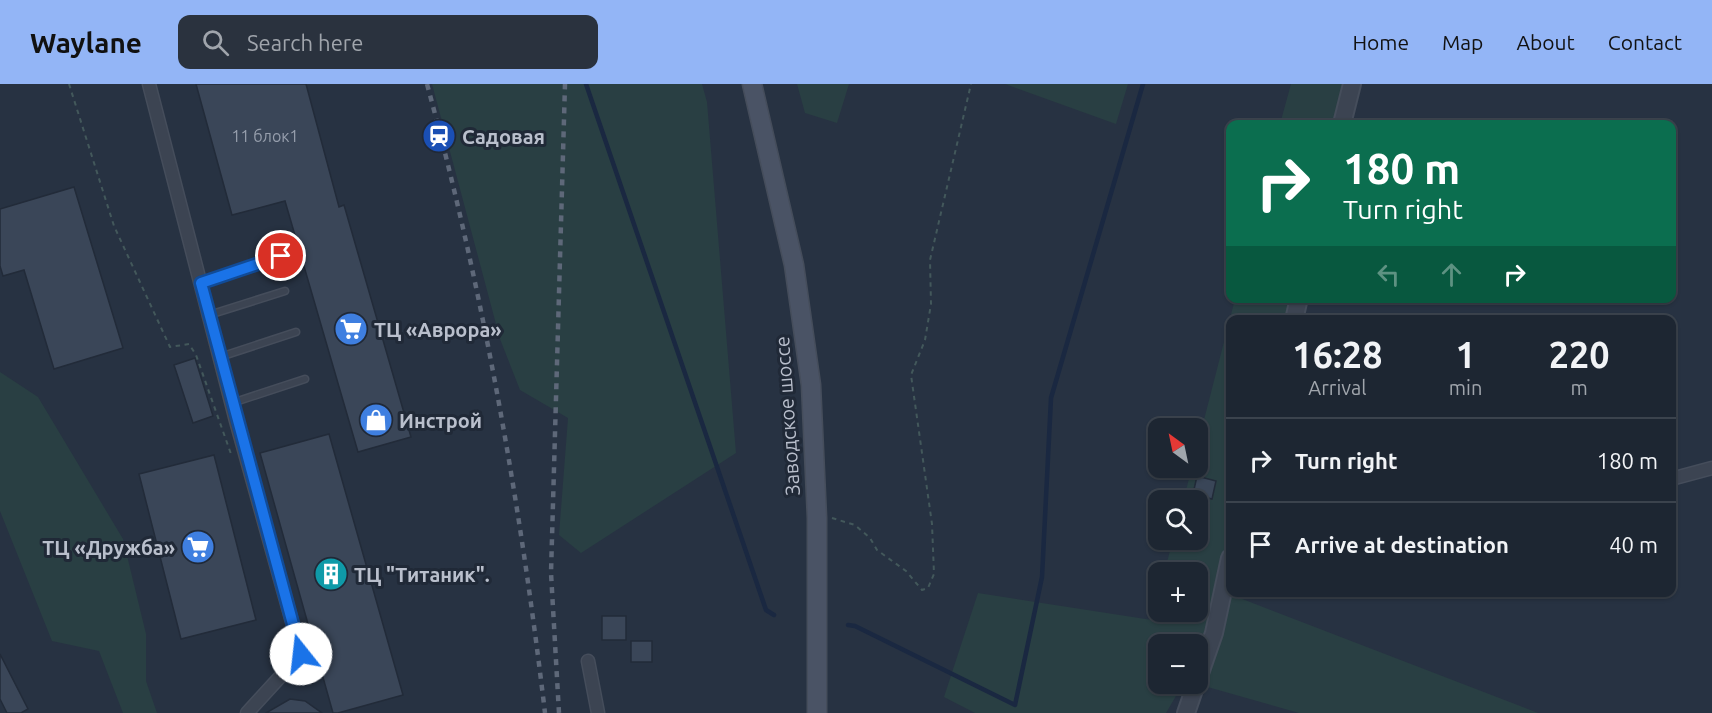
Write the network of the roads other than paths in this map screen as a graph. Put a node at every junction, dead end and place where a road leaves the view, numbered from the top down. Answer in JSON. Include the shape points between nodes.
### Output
{"nodes":[{"id":1,"x":149,"y":84,"type":"edge"},
{"id":2,"x":752,"y":84,"type":"edge"},
{"id":3,"x":1352,"y":84,"type":"edge"},
{"id":4,"x":1343,"y":120,"type":"edge"},
{"id":5,"x":281,"y":256,"type":"dead end"},
{"id":6,"x":201,"y":283,"type":"junction"},
{"id":7,"x":285,"y":291,"type":"dead end"},
{"id":8,"x":209,"y":315,"type":"junction"},
{"id":9,"x":296,"y":332,"type":"dead end"},
{"id":10,"x":220,"y":357,"type":"junction"},
{"id":11,"x":305,"y":379,"type":"dead end"},
{"id":12,"x":231,"y":403,"type":"junction"},
{"id":13,"x":1712,"y":468,"type":"edge"},
{"id":14,"x":1676,"y":478,"type":"edge"},
{"id":15,"x":1226,"y":583,"type":"edge"},
{"id":16,"x":1208,"y":651,"type":"edge"},
{"id":17,"x":588,"y":662,"type":"dead end"},
{"id":18,"x":1193,"y":694,"type":"edge"},
{"id":19,"x":247,"y":713,"type":"edge"},
{"id":20,"x":598,"y":713,"type":"edge"},
{"id":21,"x":817,"y":713,"type":"edge"},
{"id":22,"x":1186,"y":713,"type":"edge"}],
"edges":[{"from":1,"to":6,"type":"street"},
{"from":2,"to":21,"type":"main road","name":"Заводское шоссе","via":[[794,265],[811,385],[817,518]]},
{"from":3,"to":4,"type":"street"},
{"from":5,"to":6,"type":"lane"},
{"from":6,"to":8,"type":"street"},
{"from":7,"to":8,"type":"lane"},
{"from":8,"to":10,"type":"street"},
{"from":9,"to":10,"type":"lane"},
{"from":10,"to":12,"type":"street"},
{"from":11,"to":12,"type":"lane"},
{"from":12,"to":19,"type":"street","via":[[301,654]]},
{"from":13,"to":14,"type":"street"},
{"from":15,"to":16,"type":"street"},
{"from":17,"to":20,"type":"street"},
{"from":18,"to":22,"type":"street"}]}
